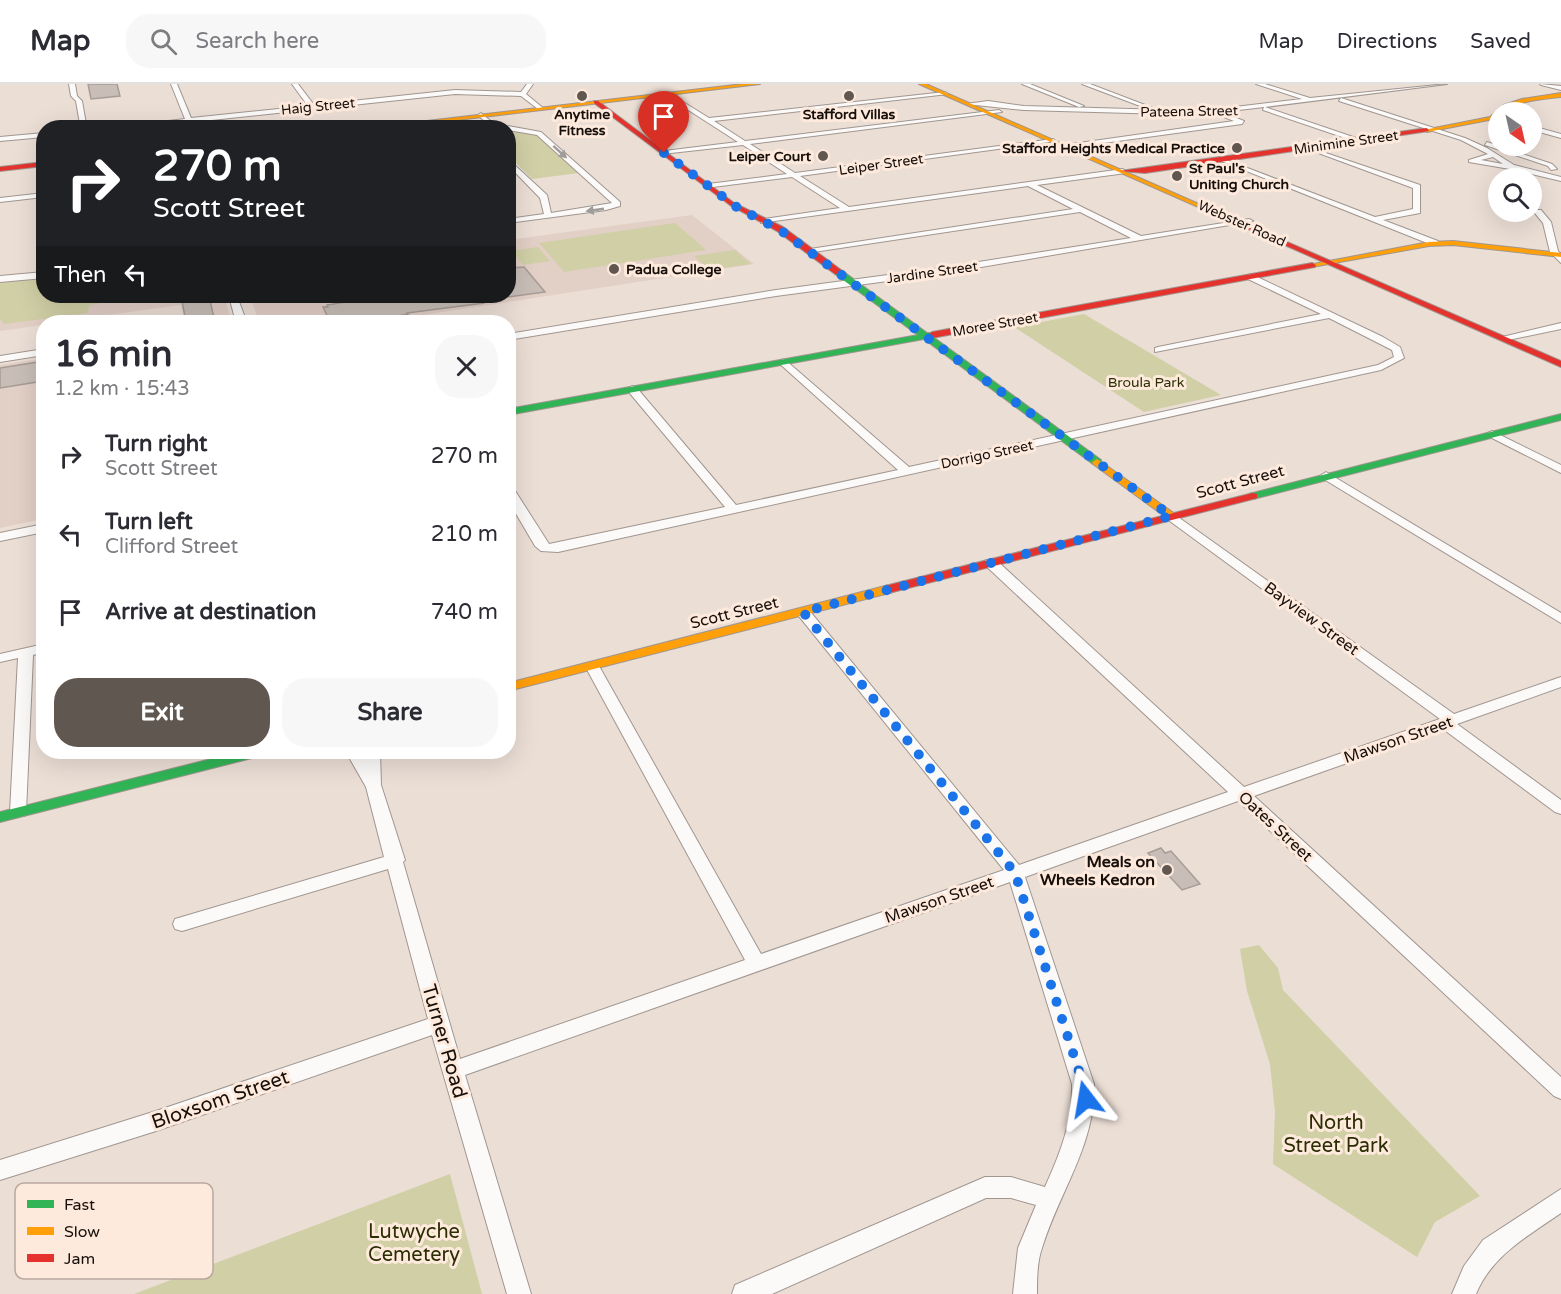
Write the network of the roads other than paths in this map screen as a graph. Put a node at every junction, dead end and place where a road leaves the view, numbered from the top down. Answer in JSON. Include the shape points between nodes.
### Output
{"nodes":[{"id":1,"x":72,"y":84,"type":"edge"},
{"id":2,"x":174,"y":84,"type":"edge"},
{"id":3,"x":295,"y":84,"type":"edge"},
{"id":4,"x":530,"y":84,"type":"edge"},
{"id":5,"x":757,"y":84,"type":"edge"},
{"id":6,"x":922,"y":84,"type":"edge"},
{"id":7,"x":933,"y":84,"type":"edge"},
{"id":8,"x":1025,"y":84,"type":"edge"},
{"id":9,"x":1085,"y":84,"type":"edge"},
{"id":10,"x":1259,"y":84,"type":"edge"},
{"id":11,"x":1444,"y":84,"type":"edge"},
{"id":12,"x":1543,"y":84,"type":"edge"},
{"id":13,"x":447,"y":85,"type":"edge"},
{"id":14,"x":1561,"y":88,"type":"edge"},
{"id":15,"x":444,"y":93,"type":"junction"},
{"id":16,"x":523,"y":94,"type":"junction"},
{"id":17,"x":668,"y":94,"type":"junction"},
{"id":18,"x":945,"y":94,"type":"junction"},
{"id":19,"x":1561,"y":95,"type":"edge"},
{"id":20,"x":1336,"y":98,"type":"junction"},
{"id":21,"x":1313,"y":101,"type":"junction"},
{"id":22,"x":596,"y":102,"type":"junction"},
{"id":23,"x":1521,"y":102,"type":"edge"},
{"id":24,"x":973,"y":104,"type":"junction"},
{"id":25,"x":312,"y":107,"type":"junction"},
{"id":26,"x":540,"y":108,"type":"junction"},
{"id":27,"x":1259,"y":108,"type":"junction"},
{"id":28,"x":1094,"y":111,"type":"junction"},
{"id":29,"x":1162,"y":112,"type":"junction"},
{"id":30,"x":995,"y":113,"type":"junction"},
{"id":31,"x":1218,"y":113,"type":"junction"},
{"id":32,"x":481,"y":115,"type":"junction"},
{"id":33,"x":82,"y":120,"type":"edge"},
{"id":34,"x":189,"y":120,"type":"joint"},
{"id":35,"x":438,"y":120,"type":"edge"},
{"id":36,"x":486,"y":120,"type":"edge"},
{"id":37,"x":708,"y":120,"type":"junction"},
{"id":38,"x":1488,"y":120,"type":"edge"},
{"id":39,"x":516,"y":129,"type":"edge"},
{"id":40,"x":1435,"y":129,"type":"junction"},
{"id":41,"x":1542,"y":131,"type":"edge"},
{"id":42,"x":36,"y":136,"type":"edge"},
{"id":43,"x":1561,"y":136,"type":"edge"},
{"id":44,"x":0,"y":139,"type":"edge"},
{"id":45,"x":1463,"y":139,"type":"junction"},
{"id":46,"x":1357,"y":140,"type":"junction"},
{"id":47,"x":1053,"y":141,"type":"junction"},
{"id":48,"x":745,"y":143,"type":"junction"},
{"id":49,"x":1074,"y":145,"type":"junction"},
{"id":50,"x":1308,"y":147,"type":"junction"},
{"id":51,"x":1488,"y":151,"type":"edge"},
{"id":52,"x":664,"y":153,"type":"junction"},
{"id":53,"x":1488,"y":155,"type":"edge"},
{"id":54,"x":1496,"y":156,"type":"edge"},
{"id":55,"x":1503,"y":156,"type":"edge"},
{"id":56,"x":1222,"y":160,"type":"junction"},
{"id":57,"x":36,"y":165,"type":"edge"},
{"id":58,"x":1512,"y":167,"type":"junction"},
{"id":59,"x":516,"y":168,"type":"edge"},
{"id":60,"x":0,"y":169,"type":"edge"},
{"id":61,"x":1124,"y":170,"type":"junction"},
{"id":62,"x":1557,"y":171,"type":"edge"},
{"id":63,"x":794,"y":175,"type":"junction"},
{"id":64,"x":1561,"y":179,"type":"edge"},
{"id":65,"x":1028,"y":183,"type":"junction"},
{"id":66,"x":708,"y":186,"type":"junction"},
{"id":67,"x":36,"y":196,"type":"edge"},
{"id":68,"x":0,"y":200,"type":"edge"},
{"id":69,"x":847,"y":209,"type":"junction"},
{"id":70,"x":1081,"y":210,"type":"junction"},
{"id":71,"x":548,"y":216,"type":"junction"},
{"id":72,"x":1542,"y":216,"type":"edge"},
{"id":73,"x":1374,"y":219,"type":"junction"},
{"id":74,"x":516,"y":220,"type":"edge"},
{"id":75,"x":764,"y":221,"type":"junction"},
{"id":76,"x":1244,"y":222,"type":"junction"},
{"id":77,"x":1140,"y":239,"type":"junction"},
{"id":78,"x":1435,"y":243,"type":"junction"},
{"id":79,"x":810,"y":251,"type":"junction"},
{"id":80,"x":1559,"y":256,"type":"edge"},
{"id":81,"x":1335,"y":261,"type":"junction"},
{"id":82,"x":36,"y":276,"type":"edge"},
{"id":83,"x":1251,"y":277,"type":"junction"},
{"id":84,"x":0,"y":279,"type":"edge"},
{"id":85,"x":852,"y":283,"type":"junction"},
{"id":86,"x":1331,"y":315,"type":"junction"},
{"id":87,"x":1561,"y":326,"type":"edge"},
{"id":88,"x":516,"y":336,"type":"edge"},
{"id":89,"x":926,"y":337,"type":"junction"},
{"id":90,"x":1509,"y":337,"type":"junction"},
{"id":91,"x":1158,"y":350,"type":"dead end"},
{"id":92,"x":36,"y":353,"type":"edge"},
{"id":93,"x":1561,"y":356,"type":"edge"},
{"id":94,"x":0,"y":359,"type":"edge"},
{"id":95,"x":784,"y":362,"type":"junction"},
{"id":96,"x":1561,"y":364,"type":"edge"},
{"id":97,"x":632,"y":389,"type":"junction"},
{"id":98,"x":516,"y":411,"type":"edge"},
{"id":99,"x":1561,"y":417,"type":"edge"},
{"id":100,"x":1492,"y":434,"type":"junction"},
{"id":101,"x":1063,"y":437,"type":"junction"},
{"id":102,"x":1561,"y":470,"type":"edge"},
{"id":103,"x":907,"y":472,"type":"junction"},
{"id":104,"x":1326,"y":476,"type":"junction"},
{"id":105,"x":516,"y":502,"type":"edge"},
{"id":106,"x":734,"y":510,"type":"junction"},
{"id":107,"x":1171,"y":516,"type":"junction"},
{"id":108,"x":36,"y":530,"type":"edge"},
{"id":109,"x":0,"y":537,"type":"edge"},
{"id":110,"x":991,"y":563,"type":"junction"},
{"id":111,"x":803,"y":612,"type":"junction"},
{"id":112,"x":1561,"y":619,"type":"edge"},
{"id":113,"x":36,"y":650,"type":"edge"},
{"id":114,"x":26,"y":652,"type":"junction"},
{"id":115,"x":0,"y":658,"type":"edge"},
{"id":116,"x":592,"y":666,"type":"junction"},
{"id":117,"x":1561,"y":682,"type":"edge"},
{"id":118,"x":516,"y":685,"type":"edge"},
{"id":119,"x":1448,"y":722,"type":"junction"},
{"id":120,"x":228,"y":759,"type":"edge"},
{"id":121,"x":358,"y":759,"type":"edge"},
{"id":122,"x":372,"y":759,"type":"edge"},
{"id":123,"x":374,"y":787,"type":"junction"},
{"id":124,"x":1242,"y":793,"type":"junction"},
{"id":125,"x":1561,"y":808,"type":"edge"},
{"id":126,"x":18,"y":812,"type":"junction"},
{"id":127,"x":0,"y":817,"type":"edge"},
{"id":128,"x":396,"y":860,"type":"junction"},
{"id":129,"x":1015,"y":873,"type":"junction"},
{"id":130,"x":182,"y":924,"type":"dead end"},
{"id":131,"x":756,"y":963,"type":"junction"},
{"id":132,"x":440,"y":1024,"type":"junction"},
{"id":133,"x":453,"y":1070,"type":"junction"},
{"id":134,"x":1561,"y":1090,"type":"edge"},
{"id":135,"x":0,"y":1170,"type":"edge"},
{"id":136,"x":1050,"y":1200,"type":"junction"},
{"id":137,"x":1559,"y":1205,"type":"edge"},
{"id":138,"x":519,"y":1294,"type":"edge"},
{"id":139,"x":744,"y":1294,"type":"edge"},
{"id":140,"x":1025,"y":1294,"type":"edge"},
{"id":141,"x":1464,"y":1294,"type":"edge"}],
"edges":[{"from":1,"to":33,"type":"street","via":[[73,99],[79,100]]},
{"from":2,"to":34,"type":"street"},
{"from":3,"to":25,"type":"street"},
{"from":4,"to":16,"type":"street"},
{"from":5,"to":17,"type":"main road"},
{"from":6,"to":18,"type":"main road","name":"Webster Road"},
{"from":7,"to":24,"type":"main road","name":"Webster Road"},
{"from":8,"to":28,"type":"street"},
{"from":9,"to":29,"type":"street"},
{"from":10,"to":21,"type":"street"},
{"from":11,"to":20,"type":"street","name":"Pateena Street"},
{"from":12,"to":14,"type":"street"},
{"from":13,"to":15,"type":"street"},
{"from":15,"to":16,"type":"street","name":"Haig Street"},
{"from":15,"to":25,"type":"street","name":"Haig Street"},
{"from":16,"to":26,"type":"street"},
{"from":17,"to":22,"type":"main road"},
{"from":17,"to":37,"type":"street"},
{"from":18,"to":24,"type":"main road","name":"Webster Road"},
{"from":18,"to":37,"type":"street"},
{"from":19,"to":23,"type":"main road","name":"Minimine Street"},
{"from":20,"to":21,"type":"street","name":"Pateena Street"},
{"from":20,"to":40,"type":"street"},
{"from":21,"to":27,"type":"street","name":"Pateena Street"},
{"from":22,"to":26,"type":"main road"},
{"from":22,"to":52,"type":"main road"},
{"from":24,"to":28,"type":"street","name":"Pateena Street"},
{"from":24,"to":30,"type":"main road","name":"Webster Road"},
{"from":25,"to":34,"type":"street","name":"Haig Street"},
{"from":26,"to":32,"type":"main road"},
{"from":27,"to":31,"type":"street","name":"Pateena Street"},
{"from":27,"to":46,"type":"street"},
{"from":28,"to":29,"type":"street","name":"Pateena Street"},
{"from":29,"to":31,"type":"street","name":"Pateena Street"},
{"from":30,"to":47,"type":"main road","name":"Webster Road"},
{"from":30,"to":48,"type":"street"},
{"from":30,"to":49,"type":"main road","name":"Webster Road"},
{"from":31,"to":49,"type":"street","via":[[1242,122]]},
{"from":32,"to":35,"type":"main road"},
{"from":32,"to":36,"type":"street"},
{"from":37,"to":48,"type":"street"},
{"from":38,"to":40,"type":"main road","name":"Minimine Street"},
{"from":39,"to":71,"type":"street","one_way":true,"via":[[538,133],[616,206]]},
{"from":40,"to":45,"type":"street"},
{"from":40,"to":46,"type":"main road","name":"Minimine Street"},
{"from":41,"to":43,"type":"street"},
{"from":42,"to":44,"type":"street"},
{"from":45,"to":51,"type":"street"},
{"from":45,"to":62,"type":"street","via":[[1550,165]]},
{"from":46,"to":50,"type":"main road","name":"Minimine Street"},
{"from":47,"to":61,"type":"main road","name":"Webster Road"},
{"from":47,"to":63,"type":"street","name":"Leiper Street"},
{"from":48,"to":52,"type":"street"},
{"from":48,"to":63,"type":"street"},
{"from":49,"to":61,"type":"main road","name":"Webster Road"},
{"from":50,"to":56,"type":"main road","name":"Minimine Street"},
{"from":50,"to":73,"type":"street","via":[[1417,187],[1416,212]]},
{"from":52,"to":66,"type":"main road"},
{"from":53,"to":58,"type":"street","via":[[1471,161]]},
{"from":54,"to":58,"type":"street"},
{"from":55,"to":62,"type":"street"},
{"from":56,"to":61,"type":"main road","name":"Minimine Street"},
{"from":56,"to":73,"type":"street"},
{"from":57,"to":60,"type":"main road"},
{"from":58,"to":64,"type":"street"},
{"from":59,"to":71,"type":"street","via":[[544,197]]},
{"from":61,"to":65,"type":"street"},
{"from":61,"to":76,"type":"main road","name":"Webster Road"},
{"from":63,"to":66,"type":"street","name":"Leiper Street"},
{"from":63,"to":69,"type":"street"},
{"from":65,"to":69,"type":"street"},
{"from":65,"to":70,"type":"street"},
{"from":66,"to":75,"type":"main road"},
{"from":67,"to":68,"type":"street"},
{"from":69,"to":75,"type":"street"},
{"from":70,"to":77,"type":"street"},
{"from":70,"to":79,"type":"street"},
{"from":71,"to":74,"type":"street"},
{"from":72,"to":80,"type":"street"},
{"from":73,"to":78,"type":"street"},
{"from":75,"to":79,"type":"main road"},
{"from":76,"to":77,"type":"street","name":"Jardine Street"},
{"from":76,"to":81,"type":"main road","name":"Webster Road"},
{"from":77,"to":85,"type":"street","name":"Jardine Street"},
{"from":78,"to":80,"type":"main road","name":"Moree Street"},
{"from":78,"to":81,"type":"main road","name":"Moree Street"},
{"from":79,"to":85,"type":"main road"},
{"from":81,"to":83,"type":"main road","name":"Moree Street"},
{"from":81,"to":90,"type":"main road","name":"Webster Road"},
{"from":82,"to":84,"type":"street"},
{"from":83,"to":86,"type":"street","name":"Dorrigo Street"},
{"from":83,"to":89,"type":"main road","name":"Moree Street"},
{"from":85,"to":88,"type":"street","name":"Jardine Street"},
{"from":85,"to":89,"type":"main road"},
{"from":86,"to":91,"type":"street"},
{"from":86,"to":101,"type":"street","name":"Dorrigo Street","via":[[1391,345],[1397,349],[1399,358],[1381,367]]},
{"from":87,"to":90,"type":"street"},
{"from":89,"to":95,"type":"main road","name":"Moree Street"},
{"from":89,"to":101,"type":"main road"},
{"from":90,"to":93,"type":"main road","name":"Webster Road"},
{"from":90,"to":96,"type":"main road","name":"Webster Road"},
{"from":92,"to":94,"type":"street"},
{"from":95,"to":97,"type":"main road","name":"Moree Street"},
{"from":95,"to":103,"type":"street"},
{"from":97,"to":98,"type":"main road","name":"Moree Street"},
{"from":97,"to":106,"type":"street"},
{"from":99,"to":100,"type":"main road","name":"Scott Street"},
{"from":100,"to":102,"type":"street"},
{"from":100,"to":104,"type":"main road","name":"Scott Street"},
{"from":101,"to":103,"type":"street","name":"Dorrigo Street"},
{"from":101,"to":107,"type":"main road"},
{"from":103,"to":106,"type":"street","name":"Dorrigo Street"},
{"from":104,"to":107,"type":"main road","name":"Scott Street"},
{"from":104,"to":112,"type":"street"},
{"from":105,"to":106,"type":"street","name":"Dorrigo Street","via":[[540,543],[558,549]]},
{"from":107,"to":110,"type":"main road","name":"Scott Street"},
{"from":107,"to":119,"type":"street","name":"Bayview Street"},
{"from":108,"to":109,"type":"street"},
{"from":110,"to":111,"type":"main road","name":"Scott Street"},
{"from":110,"to":124,"type":"street","name":"Oates Street"},
{"from":111,"to":116,"type":"main road","name":"Scott Street"},
{"from":111,"to":129,"type":"street"},
{"from":113,"to":114,"type":"street"},
{"from":114,"to":115,"type":"street"},
{"from":114,"to":126,"type":"street"},
{"from":116,"to":118,"type":"main road","name":"Scott Street"},
{"from":116,"to":131,"type":"street"},
{"from":117,"to":119,"type":"street","name":"Mawson Street"},
{"from":119,"to":124,"type":"street","name":"Mawson Street"},
{"from":119,"to":125,"type":"street","name":"Bayview Street"},
{"from":120,"to":126,"type":"main road"},
{"from":121,"to":123,"type":"street","name":"Turner Road"},
{"from":122,"to":123,"type":"street","name":"Turner Road"},
{"from":123,"to":128,"type":"street","name":"Turner Road"},
{"from":124,"to":129,"type":"street","name":"Mawson Street"},
{"from":124,"to":134,"type":"street","name":"Oates Street"},
{"from":126,"to":127,"type":"main road"},
{"from":128,"to":130,"type":"street"},
{"from":128,"to":132,"type":"street","name":"Turner Road"},
{"from":129,"to":131,"type":"street","name":"Mawson Street"},
{"from":129,"to":136,"type":"street","via":[[1086,1099],[1076,1136]]},
{"from":131,"to":133,"type":"street","name":"Mawson Street"},
{"from":132,"to":133,"type":"street","name":"Turner Road"},
{"from":132,"to":135,"type":"street","name":"Bloxsom Street"},
{"from":133,"to":138,"type":"street","name":"Turner Road"},
{"from":136,"to":139,"type":"street","via":[[1020,1187],[985,1188]]},
{"from":136,"to":140,"type":"street","via":[[1030,1250]]},
{"from":137,"to":141,"type":"street","via":[[1491,1248],[1472,1274]]}]}
